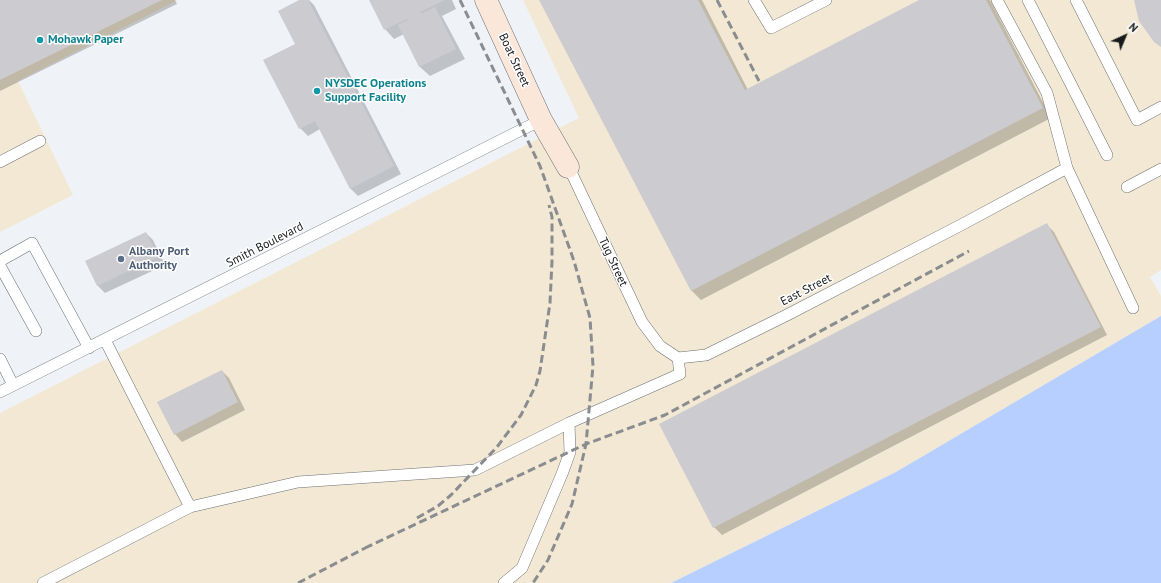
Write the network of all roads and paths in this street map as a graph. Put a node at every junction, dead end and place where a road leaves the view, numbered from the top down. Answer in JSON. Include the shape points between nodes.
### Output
{"nodes":[{"id":1,"x":486,"y":0,"type":"edge"},
{"id":2,"x":754,"y":0,"type":"edge"},
{"id":3,"x":826,"y":0,"type":"edge"},
{"id":4,"x":997,"y":0,"type":"edge"},
{"id":5,"x":1028,"y":0,"type":"edge"},
{"id":6,"x":1076,"y":0,"type":"edge"},
{"id":7,"x":1161,"y":108,"type":"edge"},
{"id":8,"x":541,"y":120,"type":"junction"},
{"id":9,"x":40,"y":141,"type":"dead end"},
{"id":10,"x":1107,"y":156,"type":"dead end"},
{"id":11,"x":0,"y":162,"type":"edge"},
{"id":12,"x":1067,"y":168,"type":"junction"},
{"id":13,"x":1161,"y":169,"type":"edge"},
{"id":14,"x":570,"y":171,"type":"joint"},
{"id":15,"x":1127,"y":187,"type":"dead end"},
{"id":16,"x":0,"y":261,"type":"edge"},
{"id":17,"x":0,"y":266,"type":"edge"},
{"id":18,"x":1133,"y":308,"type":"dead end"},
{"id":19,"x":36,"y":332,"type":"dead end"},
{"id":20,"x":105,"y":340,"type":"junction"},
{"id":21,"x":89,"y":348,"type":"junction"},
{"id":22,"x":678,"y":358,"type":"junction"},
{"id":23,"x":0,"y":359,"type":"edge"},
{"id":24,"x":13,"y":386,"type":"junction"},
{"id":25,"x":0,"y":392,"type":"edge"},
{"id":26,"x":569,"y":424,"type":"junction"},
{"id":27,"x":190,"y":507,"type":"junction"},
{"id":28,"x":43,"y":583,"type":"edge"},
{"id":29,"x":504,"y":583,"type":"edge"}],
"edges":[{"from":1,"to":8,"type":"street","name":"Boat Street"},
{"from":2,"to":3,"type":"lane","via":[[771,28]]},
{"from":4,"to":12,"type":"lane","via":[[1047,93]]},
{"from":5,"to":10,"type":"lane"},
{"from":6,"to":7,"type":"lane","via":[[1137,120]]},
{"from":8,"to":14,"type":"street","name":"Tug Street"},
{"from":8,"to":20,"type":"lane","name":"Smith Boulevard"},
{"from":9,"to":11,"type":"lane"},
{"from":12,"to":18,"type":"lane"},
{"from":12,"to":22,"type":"lane","name":"East Street","via":[[706,355]]},
{"from":13,"to":15,"type":"lane"},
{"from":14,"to":22,"type":"lane","name":"Tug Street","via":[[642,322],[660,346]]},
{"from":16,"to":21,"type":"lane","via":[[32,243]]},
{"from":17,"to":19,"type":"lane"},
{"from":20,"to":21,"type":"lane","name":"Smith Boulevard"},
{"from":20,"to":27,"type":"lane"},
{"from":21,"to":24,"type":"lane","name":"Smith Boulevard"},
{"from":22,"to":26,"type":"lane","via":[[680,374]]},
{"from":23,"to":24,"type":"lane"},
{"from":24,"to":25,"type":"lane","name":"Smith Boulevard"},
{"from":26,"to":27,"type":"lane","via":[[475,470],[298,482]]},
{"from":26,"to":29,"type":"lane","via":[[570,452],[562,474],[522,568]]},
{"from":27,"to":28,"type":"lane"}]}
